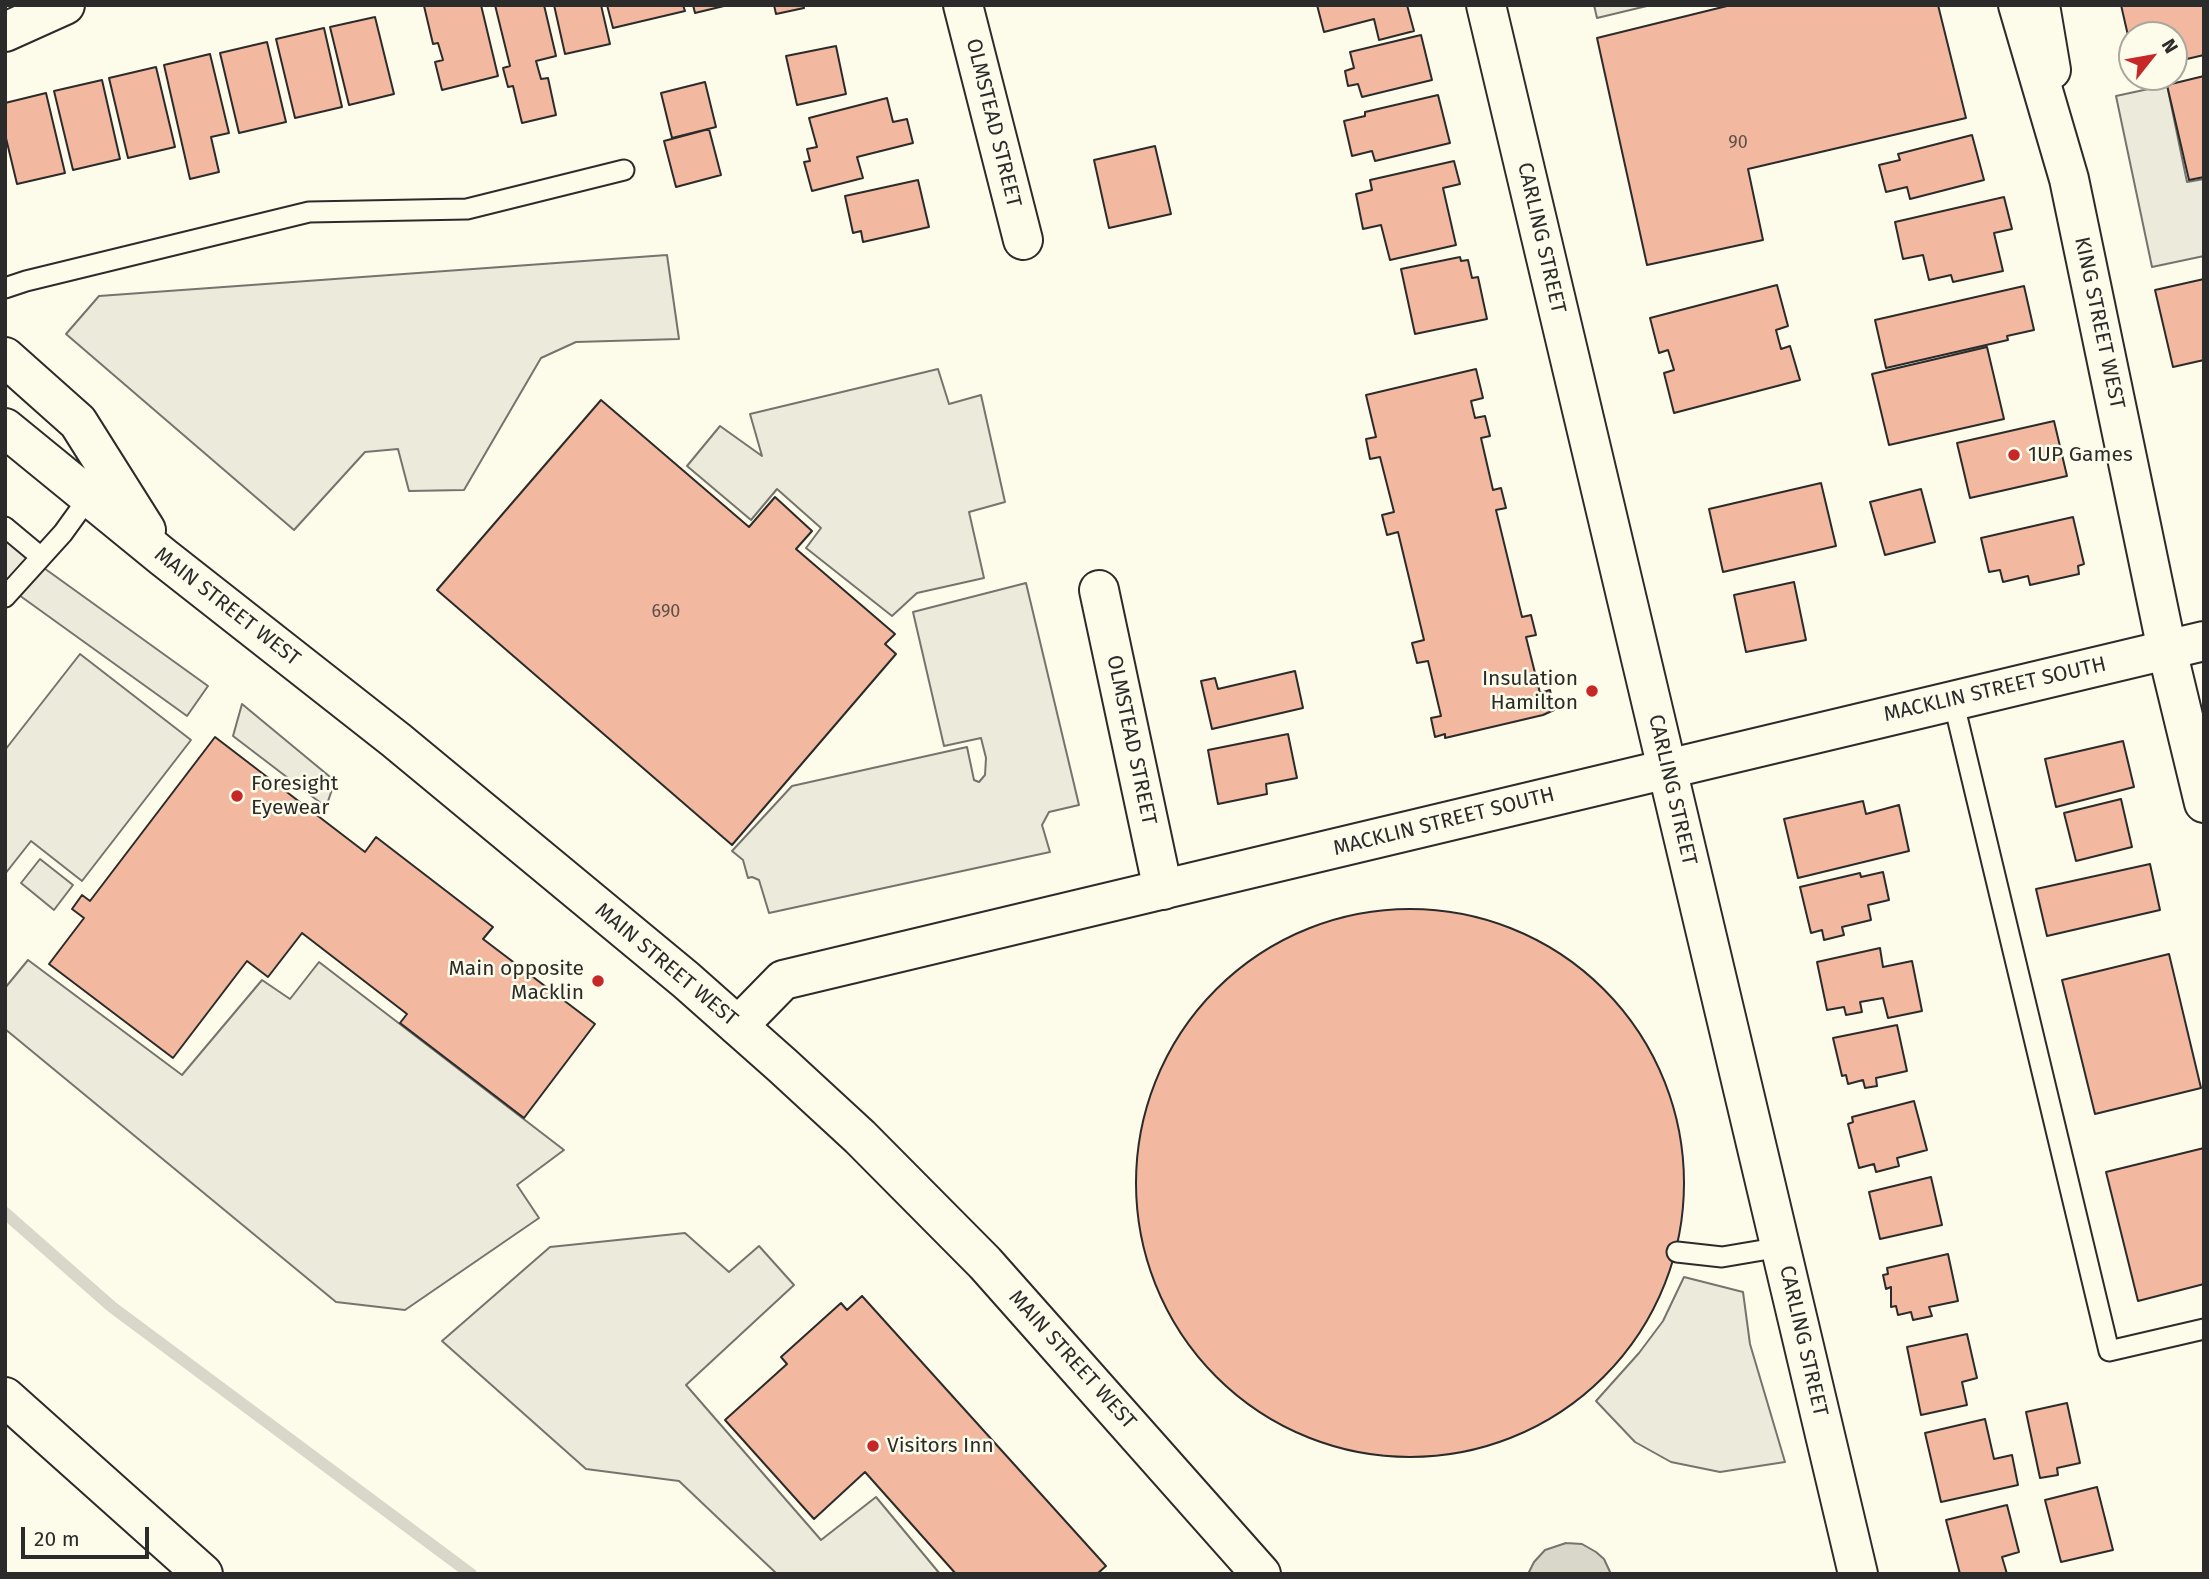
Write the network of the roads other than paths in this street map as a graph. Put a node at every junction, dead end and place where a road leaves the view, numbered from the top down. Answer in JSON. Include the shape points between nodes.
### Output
{"nodes":[{"id":1,"x":65,"y":5,"type":"edge"},
{"id":2,"x":963,"y":5,"type":"edge"},
{"id":3,"x":1486,"y":5,"type":"edge"},
{"id":4,"x":2018,"y":5,"type":"edge"},
{"id":5,"x":2040,"y":5,"type":"edge"},
{"id":6,"x":5,"y":32,"type":"edge"},
{"id":7,"x":624,"y":170,"type":"dead end"},
{"id":8,"x":2069,"y":179,"type":"junction"},
{"id":9,"x":1023,"y":240,"type":"dead end"},
{"id":10,"x":5,"y":288,"type":"edge"},
{"id":11,"x":5,"y":357,"type":"edge"},
{"id":12,"x":5,"y":428,"type":"edge"},
{"id":13,"x":89,"y":497,"type":"junction"},
{"id":14,"x":5,"y":527,"type":"edge"},
{"id":15,"x":41,"y":556,"type":"junction"},
{"id":16,"x":163,"y":557,"type":"junction"},
{"id":17,"x":1099,"y":590,"type":"dead end"},
{"id":18,"x":5,"y":597,"type":"edge"},
{"id":19,"x":2204,"y":641,"type":"edge"},
{"id":20,"x":2167,"y":650,"type":"junction"},
{"id":21,"x":1953,"y":701,"type":"junction"},
{"id":22,"x":1667,"y":768,"type":"junction"},
{"id":23,"x":2204,"y":803,"type":"edge"},
{"id":24,"x":1163,"y":890,"type":"junction"},
{"id":25,"x":738,"y":1026,"type":"junction"},
{"id":26,"x":1781,"y":1247,"type":"junction"},
{"id":27,"x":1677,"y":1252,"type":"dead end"},
{"id":28,"x":2204,"y":1329,"type":"edge"},
{"id":29,"x":5,"y":1397,"type":"edge"},
{"id":30,"x":203,"y":1574,"type":"edge"},
{"id":31,"x":1261,"y":1574,"type":"edge"},
{"id":32,"x":1858,"y":1574,"type":"edge"}],
"edges":[{"from":1,"to":6,"type":"main road"},
{"from":2,"to":9,"type":"main road","name":"OLMSTEAD STREET"},
{"from":3,"to":22,"type":"main road","name":"CARLING STREET"},
{"from":4,"to":8,"type":"main road"},
{"from":5,"to":8,"type":"main road","name":"KING STREET WEST"},
{"from":7,"to":10,"type":"lane","via":[[467,209],[309,212]]},
{"from":8,"to":20,"type":"main road","name":"KING STREET WEST"},
{"from":11,"to":16,"type":"main road","via":[[78,422]]},
{"from":12,"to":13,"type":"main road","name":"MAIN STREET WEST"},
{"from":13,"to":15,"type":"lane"},
{"from":13,"to":16,"type":"main road","name":"MAIN STREET WEST"},
{"from":14,"to":15,"type":"lane"},
{"from":15,"to":18,"type":"lane"},
{"from":16,"to":25,"type":"main road","name":"MAIN STREET WEST","via":[[396,740]]},
{"from":17,"to":24,"type":"main road","name":"OLMSTEAD STREET"},
{"from":19,"to":20,"type":"main road","name":"MACKLIN STREET SOUTH"},
{"from":20,"to":21,"type":"main road","name":"MACKLIN STREET SOUTH"},
{"from":20,"to":23,"type":"main road","name":"KING STREET WEST"},
{"from":21,"to":22,"type":"main road","name":"MACKLIN STREET SOUTH"},
{"from":21,"to":28,"type":"lane","via":[[2109,1351]]},
{"from":22,"to":24,"type":"main road","name":"MACKLIN STREET SOUTH"},
{"from":22,"to":26,"type":"main road","name":"CARLING STREET"},
{"from":24,"to":25,"type":"main road","name":"MACKLIN STREET SOUTH","via":[[783,980]]},
{"from":25,"to":31,"type":"main road","name":"MAIN STREET WEST","via":[[860,1137],[985,1263]]},
{"from":26,"to":27,"type":"lane","via":[[1722,1257]]},
{"from":26,"to":32,"type":"main road","name":"CARLING STREET"},
{"from":29,"to":30,"type":"main road"}]}
